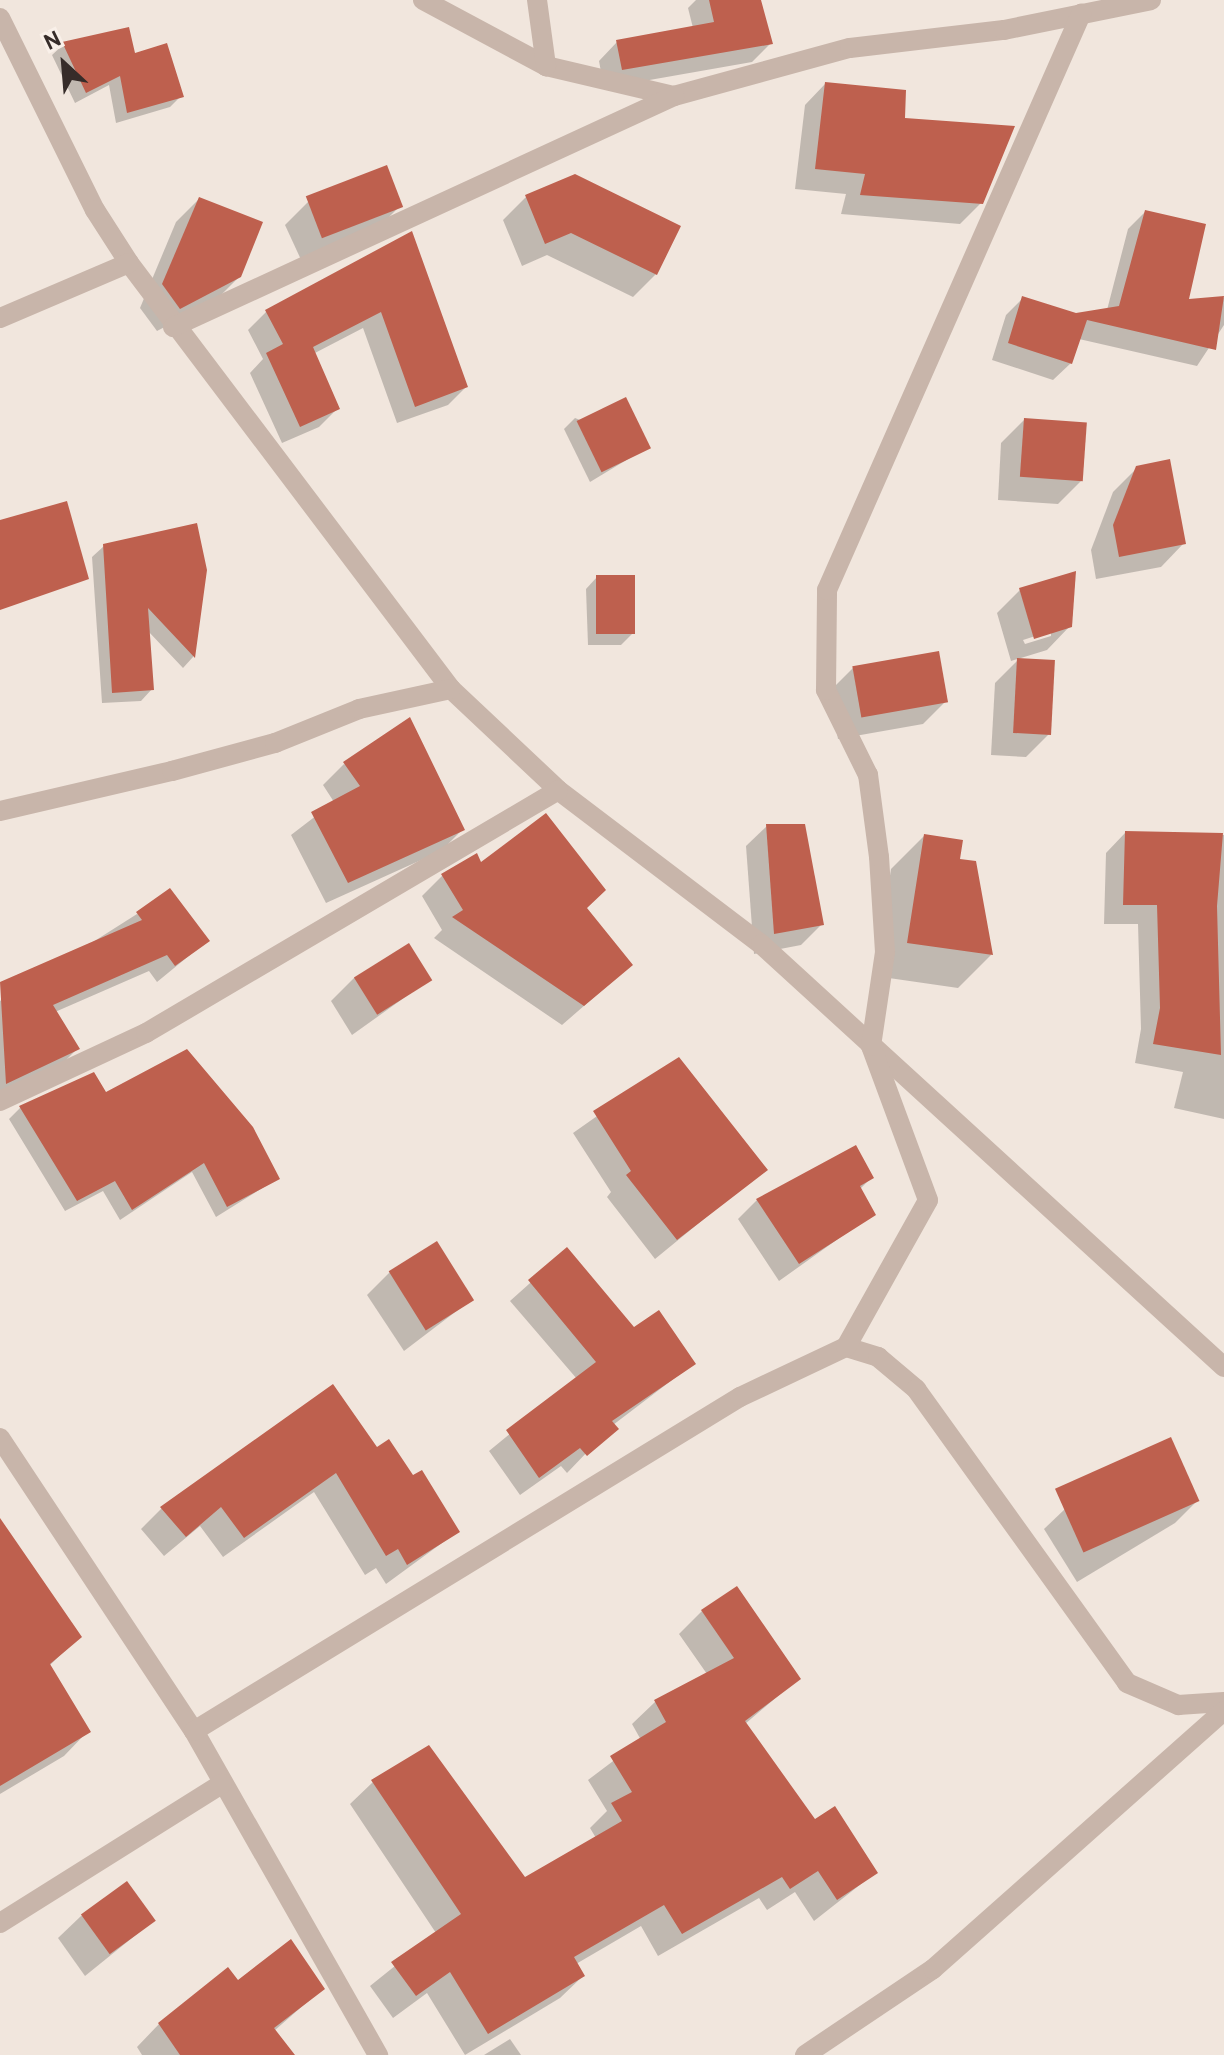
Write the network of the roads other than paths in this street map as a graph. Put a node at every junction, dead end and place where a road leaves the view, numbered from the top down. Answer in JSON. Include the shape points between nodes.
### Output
{"nodes":[{"id":1,"x":423,"y":0,"type":"edge"},
{"id":2,"x":537,"y":0,"type":"edge"},
{"id":3,"x":1151,"y":0,"type":"edge"},
{"id":4,"x":1081,"y":14,"type":"junction"},
{"id":5,"x":0,"y":18,"type":"edge"},
{"id":6,"x":546,"y":66,"type":"junction"},
{"id":7,"x":674,"y":96,"type":"junction"},
{"id":8,"x":129,"y":263,"type":"junction"},
{"id":9,"x":0,"y":318,"type":"edge"},
{"id":10,"x":173,"y":327,"type":"junction"},
{"id":11,"x":451,"y":689,"type":"junction"},
{"id":12,"x":558,"y":790,"type":"junction"},
{"id":13,"x":0,"y":811,"type":"edge"},
{"id":14,"x":871,"y":1046,"type":"junction"},
{"id":15,"x":0,"y":1101,"type":"edge"},
{"id":16,"x":846,"y":1347,"type":"junction"},
{"id":17,"x":1224,"y":1367,"type":"edge"},
{"id":18,"x":0,"y":1438,"type":"edge"},
{"id":19,"x":1224,"y":1702,"type":"edge"},
{"id":20,"x":1224,"y":1711,"type":"edge"},
{"id":21,"x":194,"y":1731,"type":"junction"},
{"id":22,"x":222,"y":1784,"type":"junction"},
{"id":23,"x":0,"y":1923,"type":"edge"},
{"id":24,"x":378,"y":2055,"type":"edge"},
{"id":25,"x":805,"y":2055,"type":"edge"}],
"edges":[{"from":1,"to":6,"type":"street"},
{"from":2,"to":6,"type":"street"},
{"from":3,"to":4,"type":"street"},
{"from":4,"to":7,"type":"street","via":[[850,48]]},
{"from":4,"to":14,"type":"street","via":[[827,590],[826,690],[868,775],[879,857],[885,952]]},
{"from":5,"to":8,"type":"street","via":[[95,210]]},
{"from":6,"to":7,"type":"street"},
{"from":7,"to":10,"type":"street"},
{"from":8,"to":9,"type":"street"},
{"from":8,"to":10,"type":"street"},
{"from":10,"to":11,"type":"street","via":[[313,497]]},
{"from":11,"to":12,"type":"street"},
{"from":11,"to":13,"type":"street","via":[[359,709],[172,771]]},
{"from":12,"to":14,"type":"street","via":[[761,944]]},
{"from":12,"to":15,"type":"street","via":[[146,1033]]},
{"from":14,"to":16,"type":"street","via":[[928,1200]]},
{"from":14,"to":17,"type":"street"},
{"from":16,"to":19,"type":"street","via":[[878,1357],[916,1389],[1127,1683],[1178,1705]]},
{"from":16,"to":21,"type":"street","via":[[740,1397]]},
{"from":18,"to":21,"type":"street"},
{"from":20,"to":25,"type":"street","via":[[933,1969]]},
{"from":21,"to":22,"type":"street"},
{"from":22,"to":23,"type":"street"},
{"from":22,"to":24,"type":"street"}]}
